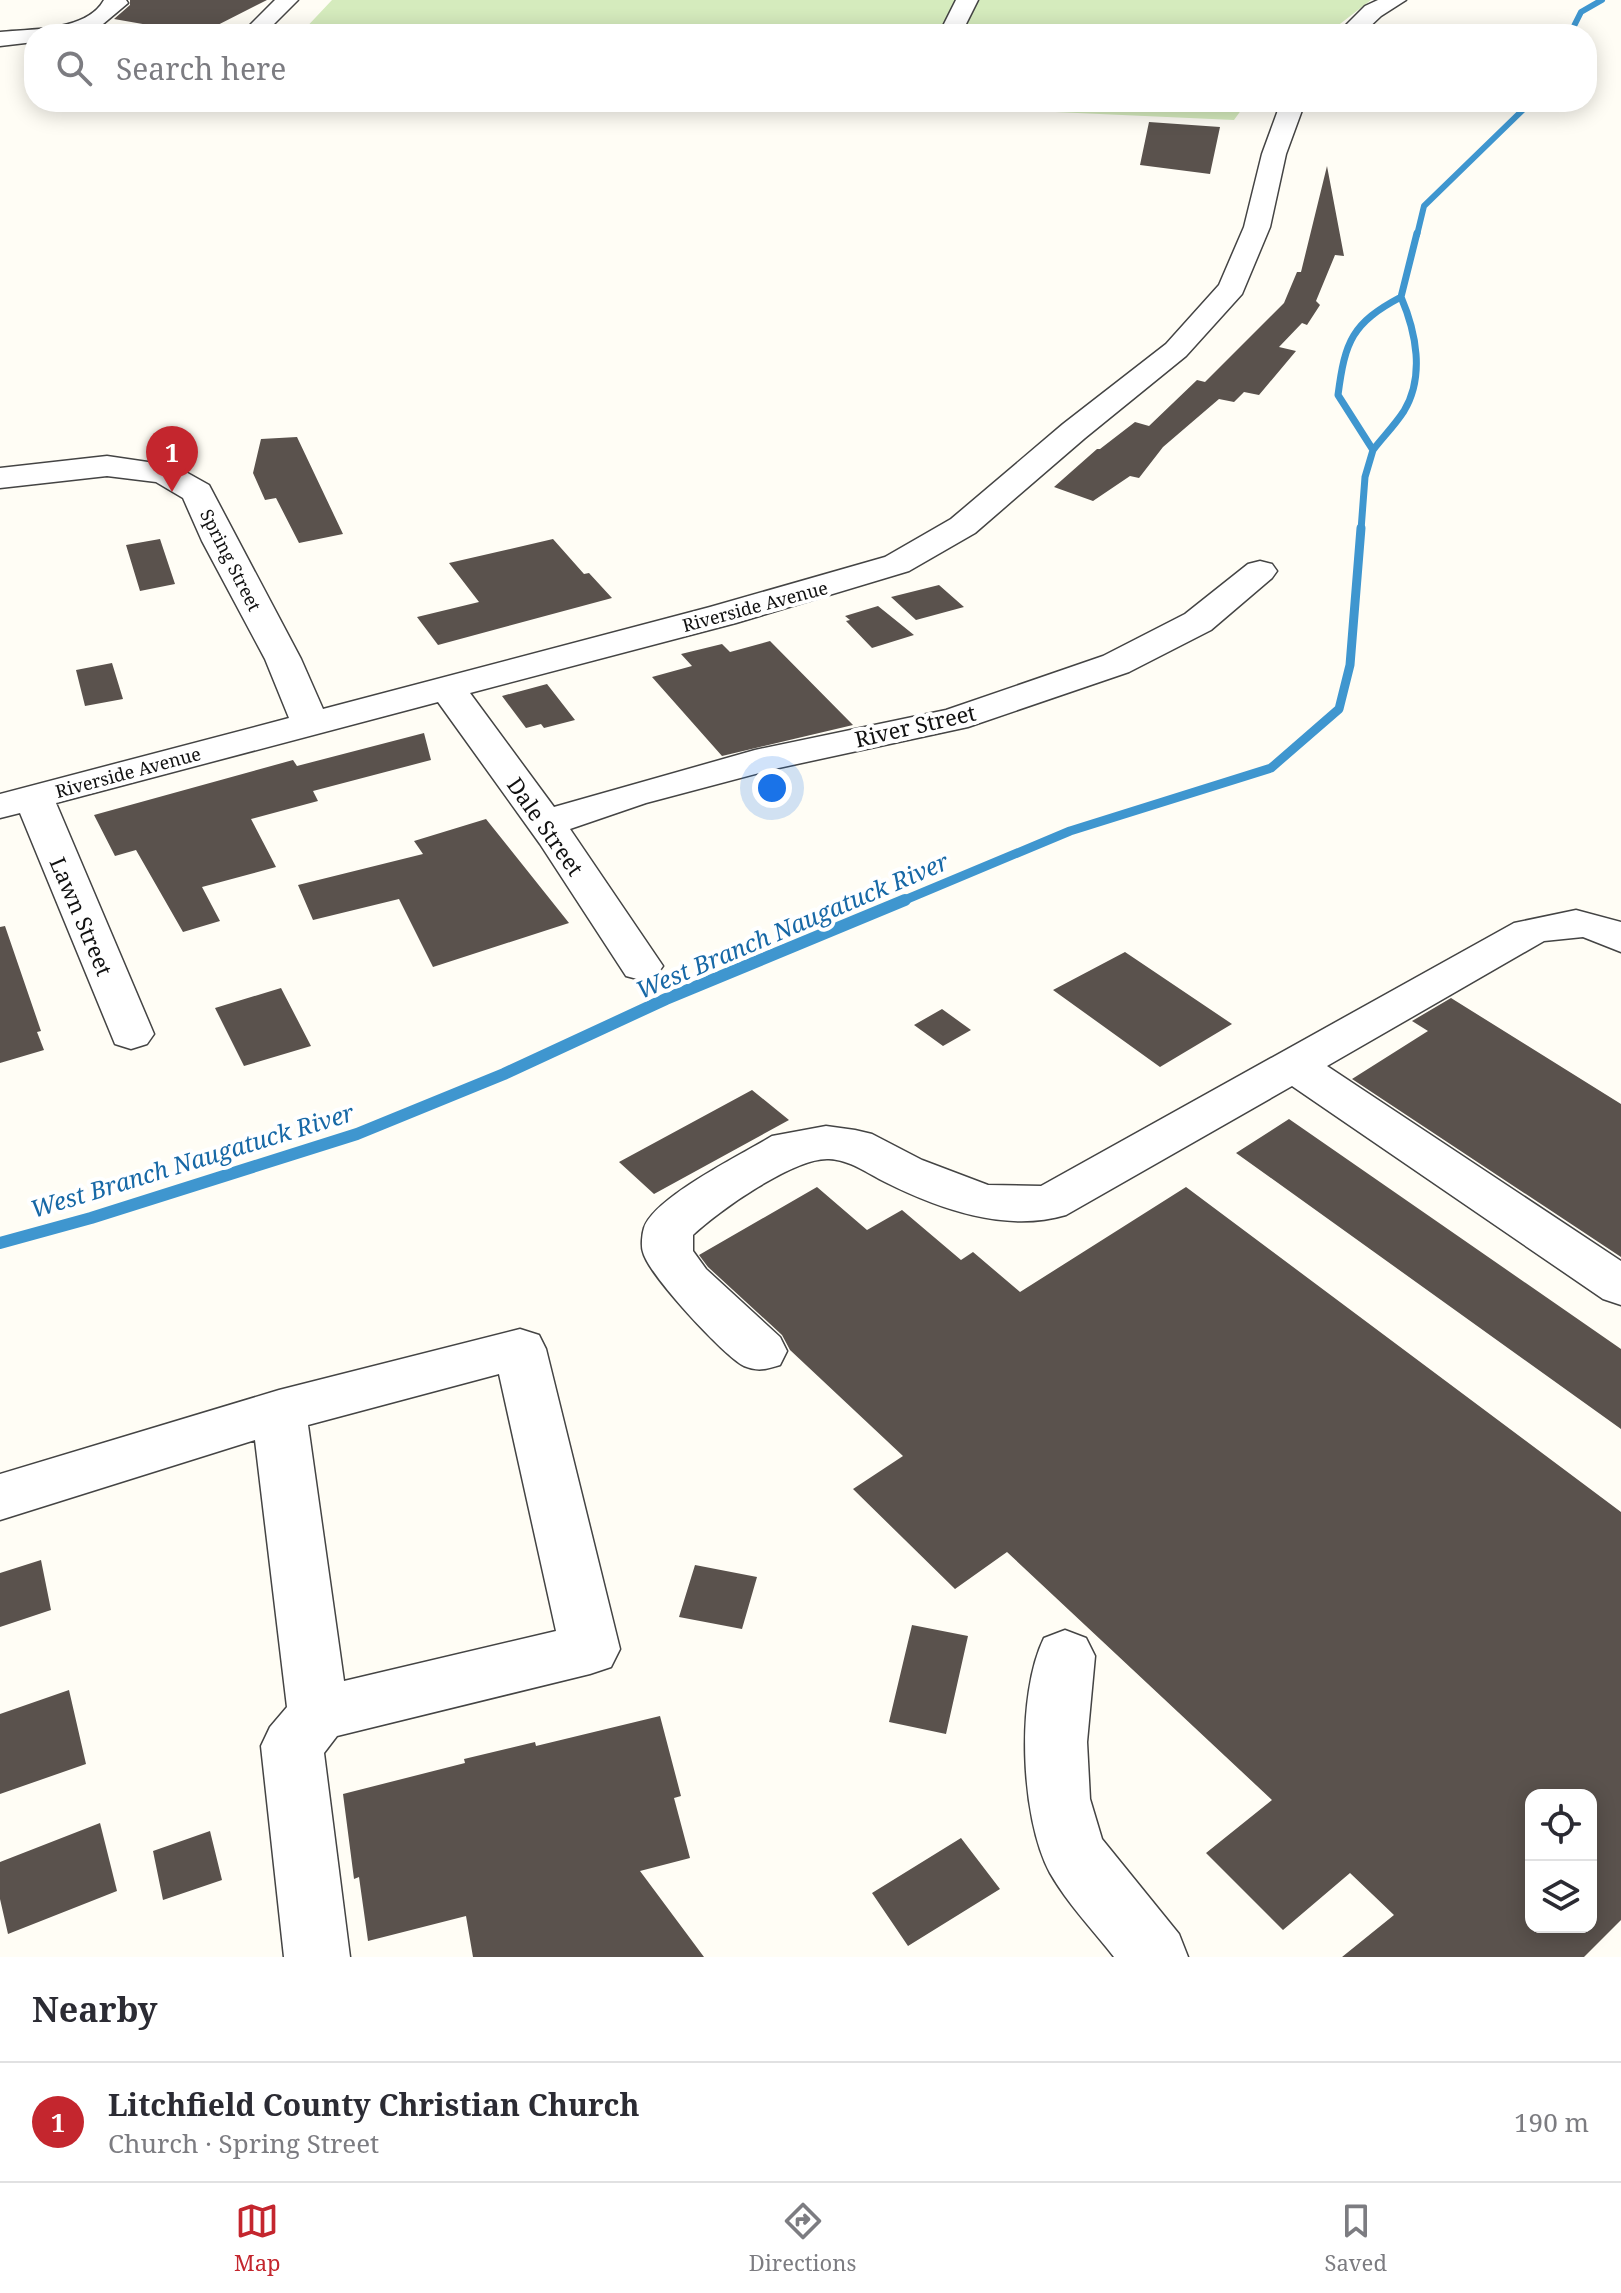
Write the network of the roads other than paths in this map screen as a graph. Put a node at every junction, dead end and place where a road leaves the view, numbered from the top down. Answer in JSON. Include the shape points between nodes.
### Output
{"nodes":[{"id":1,"x":115,"y":0,"type":"edge"},
{"id":2,"x":287,"y":0,"type":"edge"},
{"id":3,"x":967,"y":0,"type":"edge"},
{"id":4,"x":1395,"y":0,"type":"edge"},
{"id":5,"x":81,"y":24,"type":"edge"},
{"id":6,"x":262,"y":24,"type":"edge"},
{"id":7,"x":955,"y":24,"type":"edge"},
{"id":8,"x":1359,"y":24,"type":"edge"},
{"id":9,"x":24,"y":36,"type":"edge"},
{"id":10,"x":0,"y":39,"type":"edge"},
{"id":11,"x":1289,"y":112,"type":"edge"},
{"id":12,"x":0,"y":478,"type":"edge"},
{"id":13,"x":1260,"y":571,"type":"dead end"},
{"id":14,"x":448,"y":689,"type":"junction"},
{"id":15,"x":311,"y":725,"type":"junction"},
{"id":16,"x":16,"y":802,"type":"edge"},
{"id":17,"x":546,"y":823,"type":"junction"},
{"id":18,"x":1621,"y":939,"type":"edge"},
{"id":19,"x":641,"y":966,"type":"dead end"},
{"id":20,"x":131,"y":1034,"type":"dead end"},
{"id":21,"x":1293,"y":1065,"type":"junction"},
{"id":22,"x":1621,"y":1286,"type":"edge"},
{"id":23,"x":761,"y":1351,"type":"dead end"},
{"id":24,"x":279,"y":1411,"type":"junction"},
{"id":25,"x":0,"y":1497,"type":"edge"},
{"id":26,"x":1065,"y":1656,"type":"dead end"},
{"id":27,"x":318,"y":1714,"type":"junction"},
{"id":28,"x":317,"y":1957,"type":"edge"},
{"id":29,"x":1155,"y":1957,"type":"edge"}],
"edges":[{"from":1,"to":5,"type":"street","via":[[107,11]]},
{"from":2,"to":6,"type":"street"},
{"from":3,"to":7,"type":"street"},
{"from":4,"to":8,"type":"street"},
{"from":9,"to":10,"type":"street"},
{"from":11,"to":14,"type":"street","name":"Riverside Avenue","via":[[1257,227],[1232,288],[1176,350],[963,526],[897,564]]},
{"from":12,"to":15,"type":"street","name":"Spring Street","via":[[107,466],[164,473],[197,492]]},
{"from":13,"to":17,"type":"street","name":"River Street","via":[[1198,622],[1116,664],[955,719],[769,758]]},
{"from":14,"to":15,"type":"street","name":"Riverside Avenue"},
{"from":14,"to":17,"type":"street","name":"Dale Street"},
{"from":15,"to":16,"type":"street","name":"Riverside Avenue"},
{"from":16,"to":20,"type":"street","name":"Lawn Street"},
{"from":17,"to":19,"type":"street","name":"Dale Street"},
{"from":18,"to":21,"type":"street","via":[[1600,926],[1566,921],[1529,932]]},
{"from":21,"to":22,"type":"street"},
{"from":21,"to":23,"type":"street","via":[[1049,1203],[984,1202],[855,1146],[826,1142],[789,1148],[695,1204],[668,1229],[668,1253],[688,1282]]},
{"from":24,"to":25,"type":"street"},
{"from":24,"to":27,"type":"street"},
{"from":24,"to":27,"type":"street","via":[[520,1349],[590,1649]]},
{"from":26,"to":29,"type":"street","via":[[1056,1742],[1058,1799],[1074,1854]]},
{"from":27,"to":28,"type":"street","via":[[292,1746]]}]}
